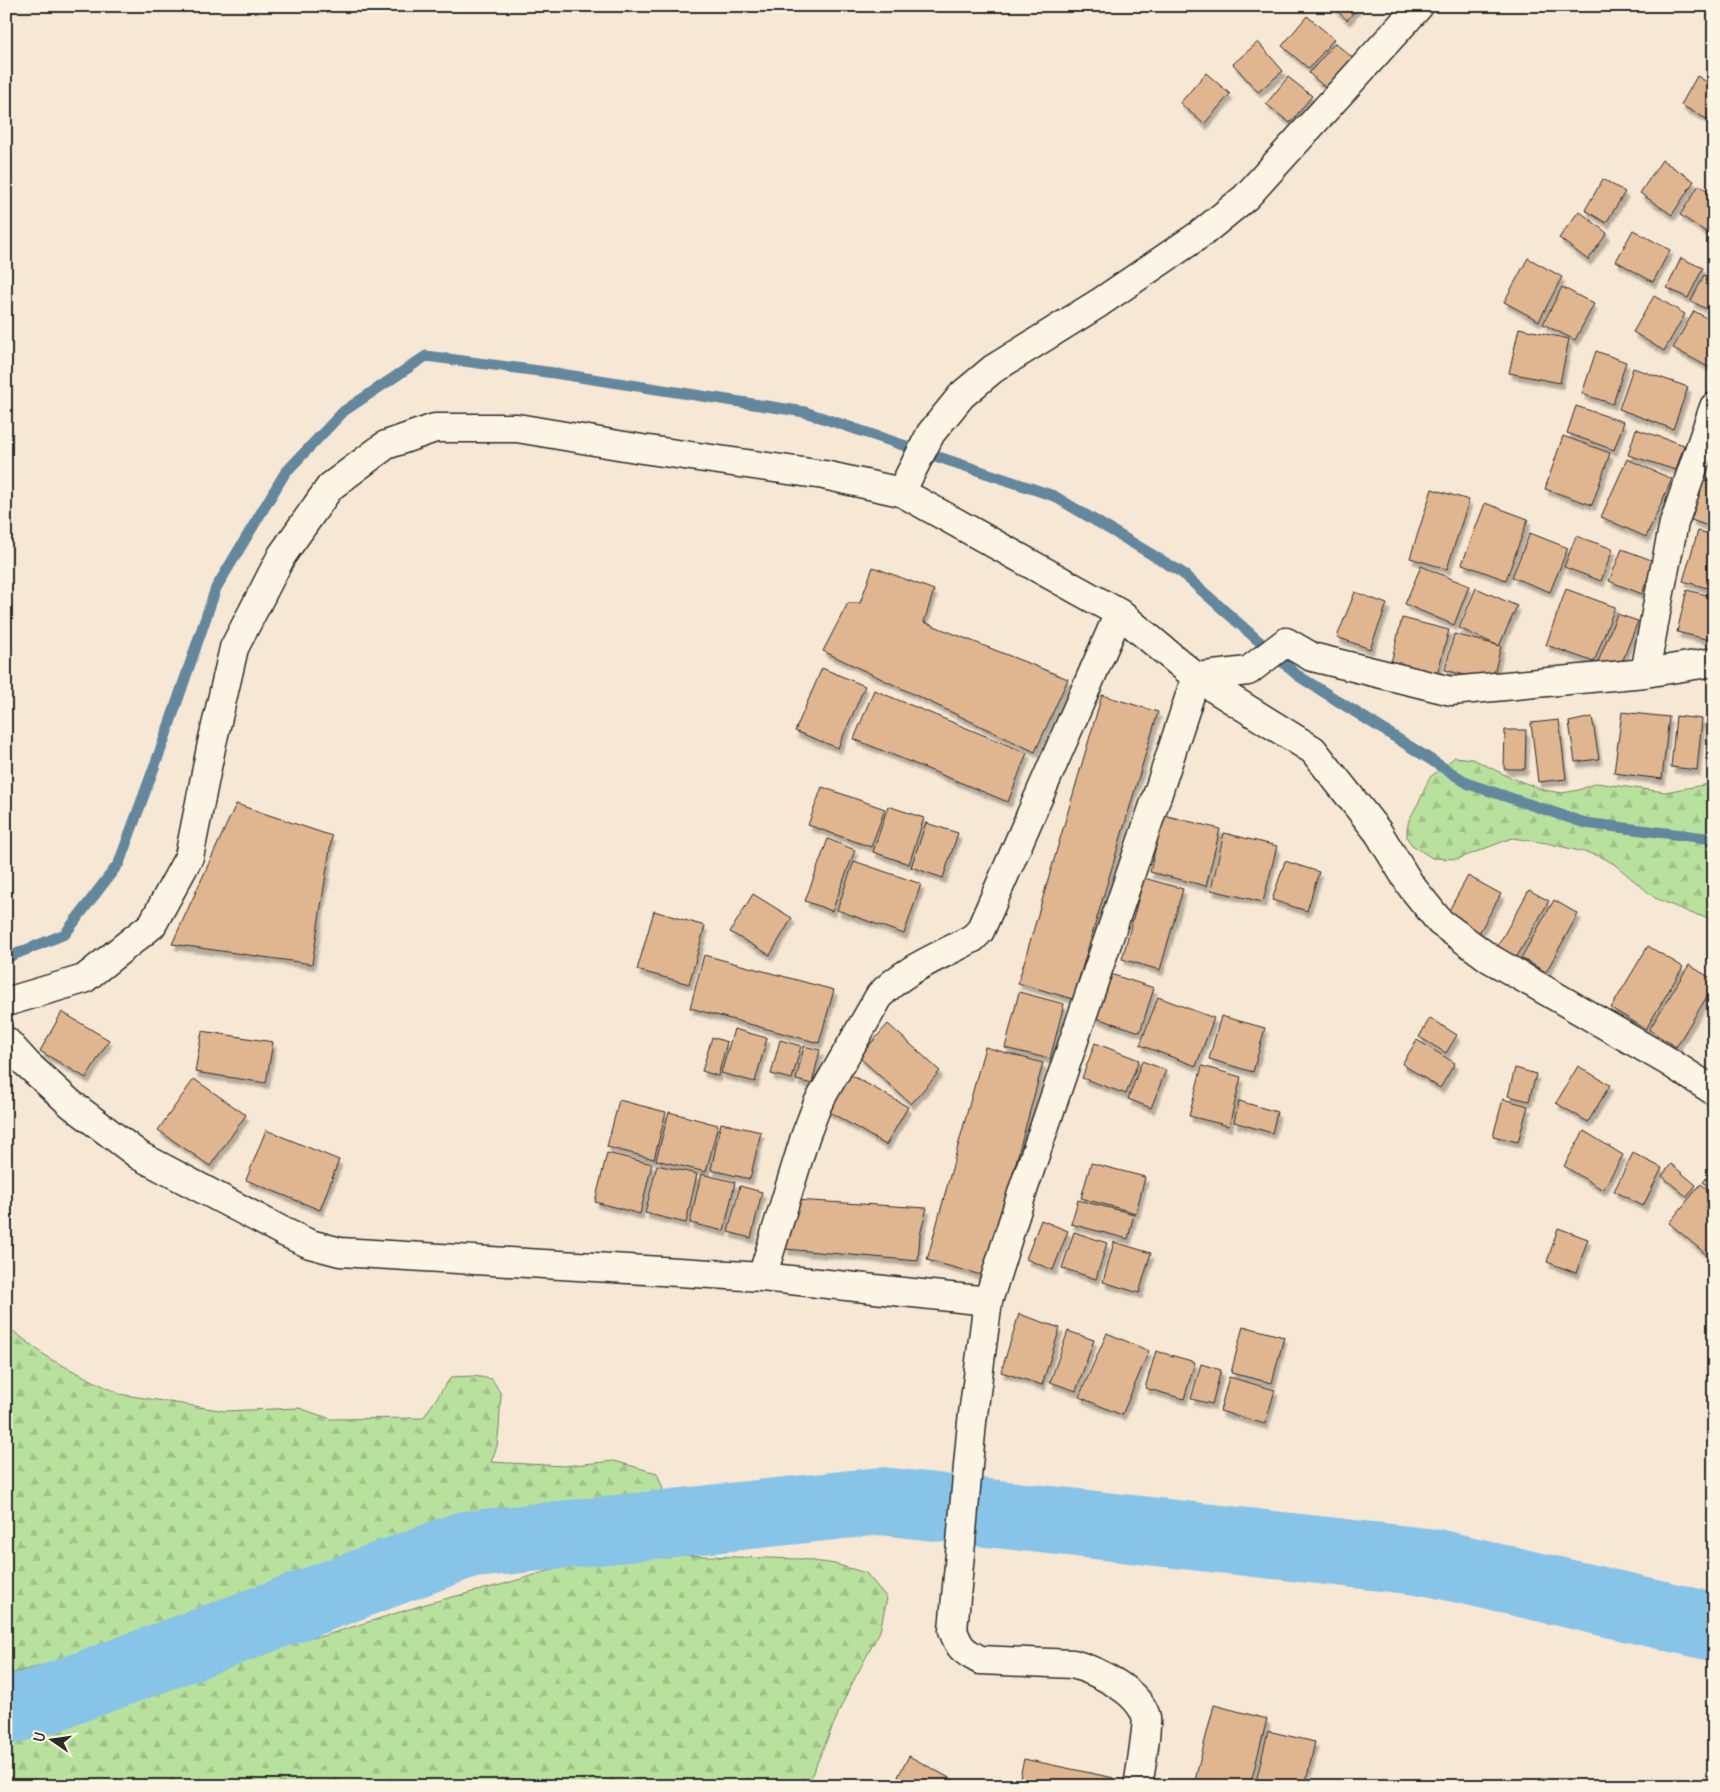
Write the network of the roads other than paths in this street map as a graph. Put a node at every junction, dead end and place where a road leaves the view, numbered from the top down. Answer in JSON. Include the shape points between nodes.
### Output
{"nodes":[{"id":1,"x":1419,"y":6,"type":"edge"},
{"id":2,"x":1714,"y":408,"type":"edge"},
{"id":3,"x":906,"y":482,"type":"junction"},
{"id":4,"x":1119,"y":613,"type":"junction"},
{"id":5,"x":1714,"y":662,"type":"edge"},
{"id":6,"x":1645,"y":673,"type":"junction"},
{"id":7,"x":1196,"y":677,"type":"junction"},
{"id":8,"x":6,"y":1002,"type":"edge"},
{"id":9,"x":6,"y":1041,"type":"edge"},
{"id":10,"x":1714,"y":1090,"type":"edge"},
{"id":11,"x":762,"y":1277,"type":"junction"},
{"id":12,"x":988,"y":1301,"type":"junction"},
{"id":13,"x":1138,"y":1786,"type":"edge"}],
"edges":[{"from":1,"to":3,"type":"street","via":[[1246,197],[1202,233],[1107,298],[993,369],[962,395],[931,433]]},
{"from":2,"to":6,"type":"street","via":[[1674,523]]},
{"from":3,"to":4,"type":"street"},
{"from":3,"to":8,"type":"street","via":[[824,476],[517,428],[435,428],[386,445],[330,487],[282,555],[234,648],[189,857],[152,925],[84,979]]},
{"from":4,"to":7,"type":"street"},
{"from":4,"to":11,"type":"street","via":[[980,932],[892,982],[880,995],[818,1103]]},
{"from":5,"to":6,"type":"street"},
{"from":6,"to":7,"type":"street","via":[[1451,691],[1312,657],[1286,642],[1248,671]]},
{"from":7,"to":10,"type":"street","via":[[1314,750],[1378,832],[1411,886],[1440,922],[1489,958]]},
{"from":7,"to":12,"type":"street"},
{"from":9,"to":11,"type":"street","via":[[71,1104],[140,1156],[310,1244],[340,1252]]},
{"from":11,"to":12,"type":"street"},
{"from":12,"to":13,"type":"street","via":[[972,1422],[952,1630],[958,1645],[980,1660],[1073,1664],[1088,1668],[1133,1695],[1146,1717]]}]}
